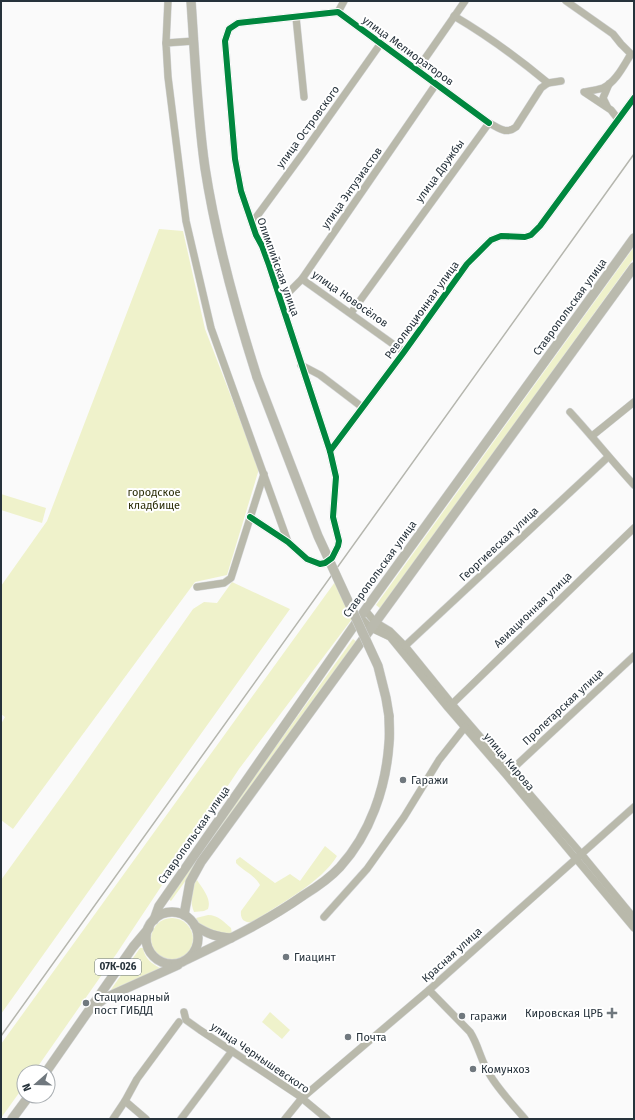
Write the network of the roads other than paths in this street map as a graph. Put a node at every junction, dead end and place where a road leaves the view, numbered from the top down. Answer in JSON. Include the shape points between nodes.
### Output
{"nodes":[{"id":1,"x":168,"y":1,"type":"edge"},
{"id":2,"x":191,"y":1,"type":"edge"},
{"id":3,"x":344,"y":1,"type":"edge"},
{"id":4,"x":466,"y":1,"type":"edge"},
{"id":5,"x":566,"y":1,"type":"edge"},
{"id":6,"x":338,"y":12,"type":"junction"},
{"id":7,"x":296,"y":16,"type":"junction"},
{"id":8,"x":454,"y":16,"type":"junction"},
{"id":9,"x":194,"y":41,"type":"junction"},
{"id":10,"x":166,"y":43,"type":"junction"},
{"id":11,"x":381,"y":43,"type":"junction"},
{"id":12,"x":417,"y":70,"type":"junction"},
{"id":13,"x":561,"y":81,"type":"dead end"},
{"id":14,"x":548,"y":83,"type":"junction"},
{"id":15,"x":609,"y":83,"type":"junction"},
{"id":16,"x":436,"y":84,"type":"junction"},
{"id":17,"x":304,"y":97,"type":"dead end"},
{"id":18,"x":634,"y":98,"type":"edge"},
{"id":19,"x":611,"y":110,"type":"junction"},
{"id":20,"x":618,"y":119,"type":"junction"},
{"id":21,"x":489,"y":123,"type":"junction"},
{"id":22,"x":252,"y":223,"type":"junction"},
{"id":23,"x":634,"y":238,"type":"edge"},
{"id":24,"x":634,"y":267,"type":"edge"},
{"id":25,"x":302,"y":279,"type":"junction"},
{"id":26,"x":281,"y":300,"type":"junction"},
{"id":27,"x":351,"y":313,"type":"junction"},
{"id":28,"x":404,"y":352,"type":"junction"},
{"id":29,"x":301,"y":365,"type":"junction"},
{"id":30,"x":634,"y":402,"type":"edge"},
{"id":31,"x":362,"y":407,"type":"junction"},
{"id":32,"x":570,"y":412,"type":"dead end"},
{"id":33,"x":592,"y":436,"type":"junction"},
{"id":34,"x":330,"y":451,"type":"junction"},
{"id":35,"x":608,"y":458,"type":"junction"},
{"id":36,"x":264,"y":474,"type":"junction"},
{"id":37,"x":634,"y":485,"type":"edge"},
{"id":38,"x":250,"y":517,"type":"junction"},
{"id":39,"x":634,"y":528,"type":"edge"},
{"id":40,"x":288,"y":542,"type":"junction"},
{"id":41,"x":197,"y":587,"type":"dead end"},
{"id":42,"x":363,"y":613,"type":"junction"},
{"id":43,"x":373,"y":625,"type":"junction"},
{"id":44,"x":405,"y":646,"type":"junction"},
{"id":45,"x":634,"y":656,"type":"edge"},
{"id":46,"x":450,"y":706,"type":"junction"},
{"id":47,"x":465,"y":726,"type":"junction"},
{"id":48,"x":508,"y":773,"type":"junction"},
{"id":49,"x":634,"y":807,"type":"edge"},
{"id":50,"x":579,"y":857,"type":"junction"},
{"id":51,"x":184,"y":915,"type":"junction"},
{"id":52,"x":324,"y":917,"type":"dead end"},
{"id":53,"x":634,"y":918,"type":"edge"},
{"id":54,"x":151,"y":924,"type":"junction"},
{"id":55,"x":195,"y":926,"type":"junction"},
{"id":56,"x":634,"y":928,"type":"edge"},
{"id":57,"x":233,"y":938,"type":"junction"},
{"id":58,"x":185,"y":961,"type":"junction"},
{"id":59,"x":429,"y":990,"type":"junction"},
{"id":60,"x":91,"y":1009,"type":"junction"},
{"id":61,"x":184,"y":1012,"type":"dead end"},
{"id":62,"x":179,"y":1022,"type":"dead end"},
{"id":63,"x":232,"y":1051,"type":"junction"},
{"id":64,"x":52,"y":1064,"type":"edge"},
{"id":65,"x":302,"y":1098,"type":"junction"},
{"id":66,"x":125,"y":1102,"type":"junction"},
{"id":67,"x":23,"y":1104,"type":"edge"},
{"id":68,"x":12,"y":1119,"type":"edge"},
{"id":69,"x":113,"y":1119,"type":"edge"},
{"id":70,"x":146,"y":1119,"type":"edge"},
{"id":71,"x":180,"y":1119,"type":"edge"},
{"id":72,"x":285,"y":1119,"type":"edge"},
{"id":73,"x":327,"y":1119,"type":"edge"},
{"id":74,"x":525,"y":1119,"type":"edge"}],
"edges":[{"from":1,"to":10,"type":"street"},
{"from":2,"to":9,"type":"main road"},
{"from":3,"to":6,"type":"street"},
{"from":4,"to":8,"type":"street"},
{"from":5,"to":15,"type":"street","via":[[613,34],[631,54]]},
{"from":6,"to":7,"type":"street"},
{"from":6,"to":11,"type":"street","name":"улица Мелиораторов"},
{"from":7,"to":17,"type":"street"},
{"from":7,"to":22,"type":"street","name":"Олимпийская улица","via":[[238,23],[229,30],[225,41],[235,160],[241,191]]},
{"from":8,"to":12,"type":"street"},
{"from":8,"to":14,"type":"street","via":[[486,35]]},
{"from":9,"to":10,"type":"street"},
{"from":9,"to":57,"type":"main road","bridge":true,"via":[[205,168],[222,257],[238,319],[257,377],[318,536],[378,666],[389,716],[390,742],[381,792],[374,813],[352,852],[311,891]]},
{"from":10,"to":36,"type":"street","via":[[186,221],[211,328]]},
{"from":11,"to":12,"type":"street","name":"улица Мелиораторов"},
{"from":11,"to":22,"type":"street","name":"улица Островского"},
{"from":12,"to":16,"type":"street","name":"улица Мелиораторов"},
{"from":13,"to":14,"type":"street"},
{"from":14,"to":21,"type":"street","via":[[541,88],[511,131],[504,131]]},
{"from":15,"to":19,"type":"street","via":[[603,98]]},
{"from":15,"to":19,"type":"street","via":[[584,92]]},
{"from":16,"to":21,"type":"street","name":"улица Мелиораторов"},
{"from":16,"to":25,"type":"street","name":"улица Энтузиастов"},
{"from":18,"to":20,"type":"street","name":"Революционная улица"},
{"from":19,"to":20,"type":"street"},
{"from":20,"to":28,"type":"street","name":"Революционная улица","via":[[535,231],[525,237],[501,236],[491,240],[468,264]]},
{"from":21,"to":27,"type":"street","name":"улица Дружбы"},
{"from":22,"to":26,"type":"street","name":"Олимпийская улица"},
{"from":23,"to":42,"type":"main road","name":"Ставропольская улица"},
{"from":24,"to":43,"type":"main road","name":"Ставропольская улица"},
{"from":25,"to":26,"type":"street","name":"улица Энтузиастов"},
{"from":25,"to":27,"type":"street","name":"улица Новосёлов"},
{"from":26,"to":29,"type":"street","name":"Олимпийская улица"},
{"from":27,"to":28,"type":"street","name":"улица Новосёлов"},
{"from":28,"to":31,"type":"street","name":"Революционная улица"},
{"from":29,"to":31,"type":"street","via":[[320,375]]},
{"from":29,"to":34,"type":"street","name":"Олимпийская улица"},
{"from":30,"to":33,"type":"street"},
{"from":31,"to":34,"type":"street","name":"Революционная улица"},
{"from":32,"to":33,"type":"street"},
{"from":33,"to":35,"type":"street"},
{"from":34,"to":40,"type":"street","name":"Олимпийская улица","via":[[336,477],[333,517],[338,546],[332,558],[320,564],[307,559]]},
{"from":35,"to":37,"type":"street"},
{"from":35,"to":44,"type":"street","name":"Георгиевская улица"},
{"from":36,"to":38,"type":"street"},
{"from":36,"to":40,"type":"street"},
{"from":38,"to":40,"type":"street"},
{"from":38,"to":41,"type":"street","via":[[231,578],[224,583]]},
{"from":39,"to":46,"type":"street","name":"Авиационная улица"},
{"from":42,"to":43,"type":"street","name":"улица Кирова"},
{"from":42,"to":54,"type":"main road","name":"Ставропольская улица","via":[[159,906]]},
{"from":43,"to":44,"type":"street","name":"улица Кирова","via":[[390,631]]},
{"from":43,"to":46,"type":"street","name":"улица Кирова","via":[[390,637]]},
{"from":43,"to":51,"type":"main road","name":"Ставропольская улица","via":[[201,862],[190,882]]},
{"from":44,"to":46,"type":"street","name":"улица Кирова"},
{"from":45,"to":48,"type":"street","name":"Пролетарская улица"},
{"from":46,"to":47,"type":"street","name":"улица Кирова"},
{"from":46,"to":48,"type":"street","name":"улица Кирова"},
{"from":47,"to":48,"type":"street","name":"улица Кирова"},
{"from":47,"to":52,"type":"street","via":[[439,760],[404,817],[367,869]]},
{"from":48,"to":50,"type":"street","name":"улица Кирова"},
{"from":49,"to":50,"type":"street","name":"Красная улица"},
{"from":50,"to":53,"type":"street","name":"улица Кирова"},
{"from":50,"to":56,"type":"street","name":"улица Кирова"},
{"from":50,"to":59,"type":"street","name":"Красная улица"},
{"from":51,"to":54,"type":"main road","via":[[171,912]]},
{"from":51,"to":55,"type":"main road"},
{"from":54,"to":58,"type":"main road","via":[[146,941],[156,959],[168,964]]},
{"from":54,"to":60,"type":"main road","number":"07К-026"},
{"from":55,"to":57,"type":"main road","via":[[218,937]]},
{"from":55,"to":58,"type":"main road","via":[[198,933],[196,948]]},
{"from":57,"to":58,"type":"main road"},
{"from":58,"to":60,"type":"main road","number":"07К-026","via":[[105,998]]},
{"from":59,"to":65,"type":"street","name":"Красная улица"},
{"from":59,"to":74,"type":"street","via":[[470,1032],[490,1075]]},
{"from":60,"to":64,"type":"main road","number":"07К-026"},
{"from":61,"to":63,"type":"street","name":"улица Чернышевского","via":[[186,1020]]},
{"from":62,"to":66,"type":"street","via":[[138,1079]]},
{"from":63,"to":65,"type":"street","name":"улица Чернышевского"},
{"from":63,"to":71,"type":"street"},
{"from":65,"to":72,"type":"street","name":"Красная улица"},
{"from":65,"to":73,"type":"street","name":"улица Чернышевского"},
{"from":66,"to":69,"type":"street"},
{"from":66,"to":70,"type":"street"},
{"from":67,"to":68,"type":"main road"}]}
